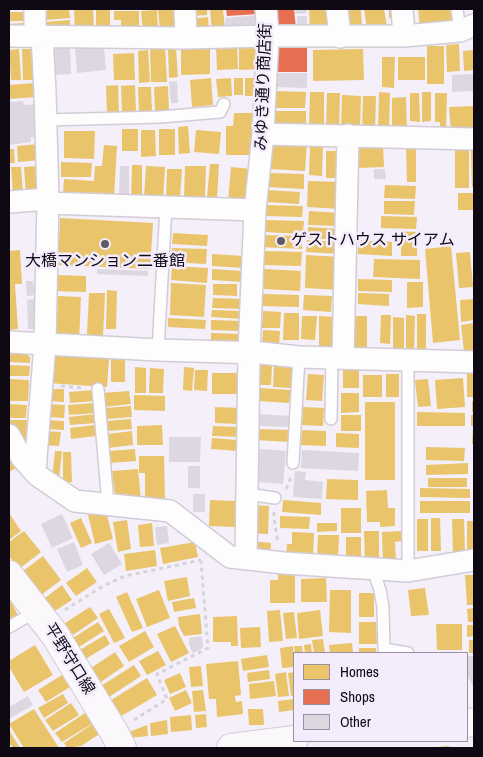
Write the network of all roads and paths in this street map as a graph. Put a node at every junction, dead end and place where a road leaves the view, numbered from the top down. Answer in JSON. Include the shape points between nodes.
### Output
{"nodes":[{"id":1,"x":35,"y":9,"type":"edge"},
{"id":2,"x":184,"y":9,"type":"edge"},
{"id":3,"x":266,"y":9,"type":"edge"},
{"id":4,"x":337,"y":9,"type":"edge"},
{"id":5,"x":402,"y":9,"type":"edge"},
{"id":6,"x":458,"y":9,"type":"edge"},
{"id":7,"x":467,"y":28,"type":"edge"},
{"id":8,"x":9,"y":36,"type":"edge"},
{"id":9,"x":38,"y":36,"type":"junction"},
{"id":10,"x":268,"y":36,"type":"junction"},
{"id":11,"x":404,"y":36,"type":"junction"},
{"id":12,"x":340,"y":37,"type":"junction"},
{"id":13,"x":186,"y":38,"type":"junction"},
{"id":14,"x":224,"y":104,"type":"dead end"},
{"id":15,"x":46,"y":120,"type":"junction"},
{"id":16,"x":263,"y":134,"type":"junction"},
{"id":17,"x":348,"y":136,"type":"junction"},
{"id":18,"x":474,"y":138,"type":"edge"},
{"id":19,"x":48,"y":201,"type":"junction"},
{"id":20,"x":9,"y":202,"type":"edge"},
{"id":21,"x":166,"y":207,"type":"junction"},
{"id":22,"x":255,"y":210,"type":"junction"},
{"id":23,"x":9,"y":342,"type":"edge"},
{"id":24,"x":45,"y":344,"type":"junction"},
{"id":25,"x":158,"y":350,"type":"junction"},
{"id":26,"x":249,"y":353,"type":"junction"},
{"id":27,"x":299,"y":357,"type":"junction"},
{"id":28,"x":338,"y":358,"type":"junction"},
{"id":29,"x":408,"y":360,"type":"junction"},
{"id":30,"x":474,"y":362,"type":"edge"},
{"id":31,"x":42,"y":384,"type":"junction"},
{"id":32,"x":98,"y":389,"type":"joint"},
{"id":33,"x":331,"y":419,"type":"dead end"},
{"id":34,"x":9,"y":435,"type":"edge"},
{"id":35,"x":293,"y":463,"type":"dead end"},
{"id":36,"x":35,"y":471,"type":"junction"},
{"id":37,"x":247,"y":494,"type":"junction"},
{"id":38,"x":274,"y":498,"type":"dead end"},
{"id":39,"x":108,"y":504,"type":"junction"},
{"id":40,"x":238,"y":558,"type":"junction"},
{"id":41,"x":201,"y":560,"type":"junction"},
{"id":42,"x":474,"y":560,"type":"edge"},
{"id":43,"x":373,"y":569,"type":"junction"},
{"id":44,"x":408,"y":571,"type":"junction"},
{"id":45,"x":9,"y":575,"type":"edge"},
{"id":46,"x":41,"y":617,"type":"junction"},
{"id":47,"x":9,"y":627,"type":"edge"},
{"id":48,"x":402,"y":652,"type":"edge"},
{"id":49,"x":118,"y":740,"type":"edge"},
{"id":50,"x":293,"y":740,"type":"edge"},
{"id":51,"x":231,"y":748,"type":"edge"}],
"edges":[{"from":1,"to":9,"type":"street"},
{"from":2,"to":13,"type":"street"},
{"from":3,"to":10,"type":"street","name":"みゆき通り商店街"},
{"from":4,"to":12,"type":"street"},
{"from":5,"to":11,"type":"street"},
{"from":6,"to":7,"type":"lane"},
{"from":7,"to":11,"type":"street"},
{"from":8,"to":9,"type":"street"},
{"from":9,"to":13,"type":"street"},
{"from":9,"to":15,"type":"street"},
{"from":10,"to":12,"type":"street"},
{"from":10,"to":13,"type":"street"},
{"from":10,"to":16,"type":"street","name":"みゆき通り商店街"},
{"from":11,"to":12,"type":"street"},
{"from":14,"to":15,"type":"lane","via":[[220,112]]},
{"from":15,"to":19,"type":"street"},
{"from":16,"to":17,"type":"street"},
{"from":16,"to":22,"type":"street","name":"みゆき通り商店街"},
{"from":17,"to":18,"type":"street"},
{"from":17,"to":28,"type":"street"},
{"from":19,"to":20,"type":"street"},
{"from":19,"to":21,"type":"street"},
{"from":19,"to":24,"type":"street"},
{"from":21,"to":22,"type":"street"},
{"from":21,"to":25,"type":"lane"},
{"from":22,"to":26,"type":"street","name":"みゆき通り商店街"},
{"from":23,"to":24,"type":"street"},
{"from":24,"to":25,"type":"street"},
{"from":24,"to":31,"type":"street"},
{"from":25,"to":26,"type":"street"},
{"from":26,"to":27,"type":"street"},
{"from":26,"to":37,"type":"street","name":"みゆき通り商店街"},
{"from":27,"to":28,"type":"street"},
{"from":27,"to":35,"type":"lane"},
{"from":28,"to":29,"type":"street"},
{"from":28,"to":33,"type":"lane"},
{"from":29,"to":30,"type":"street"},
{"from":29,"to":44,"type":"lane"},
{"from":31,"to":32,"type":"path"},
{"from":31,"to":36,"type":"street"},
{"from":32,"to":39,"type":"lane"},
{"from":34,"to":36,"type":"street","via":[[22,458]]},
{"from":36,"to":39,"type":"street","via":[[74,501]]},
{"from":37,"to":38,"type":"lane"},
{"from":37,"to":40,"type":"street","name":"みゆき通り商店街"},
{"from":39,"to":40,"type":"street","via":[[170,511]]},
{"from":40,"to":41,"type":"path"},
{"from":40,"to":43,"type":"street"},
{"from":41,"to":46,"type":"path","via":[[125,576]]},
{"from":41,"to":49,"type":"path","via":[[208,648],[157,674],[167,699]]},
{"from":42,"to":44,"type":"street"},
{"from":43,"to":44,"type":"street"},
{"from":43,"to":48,"type":"lane","via":[[383,607],[384,649]]},
{"from":45,"to":46,"type":"main road","name":"平野守口線"},
{"from":46,"to":47,"type":"lane"},
{"from":46,"to":49,"type":"main road","name":"平野守口線"},
{"from":50,"to":51,"type":"main road"}]}
